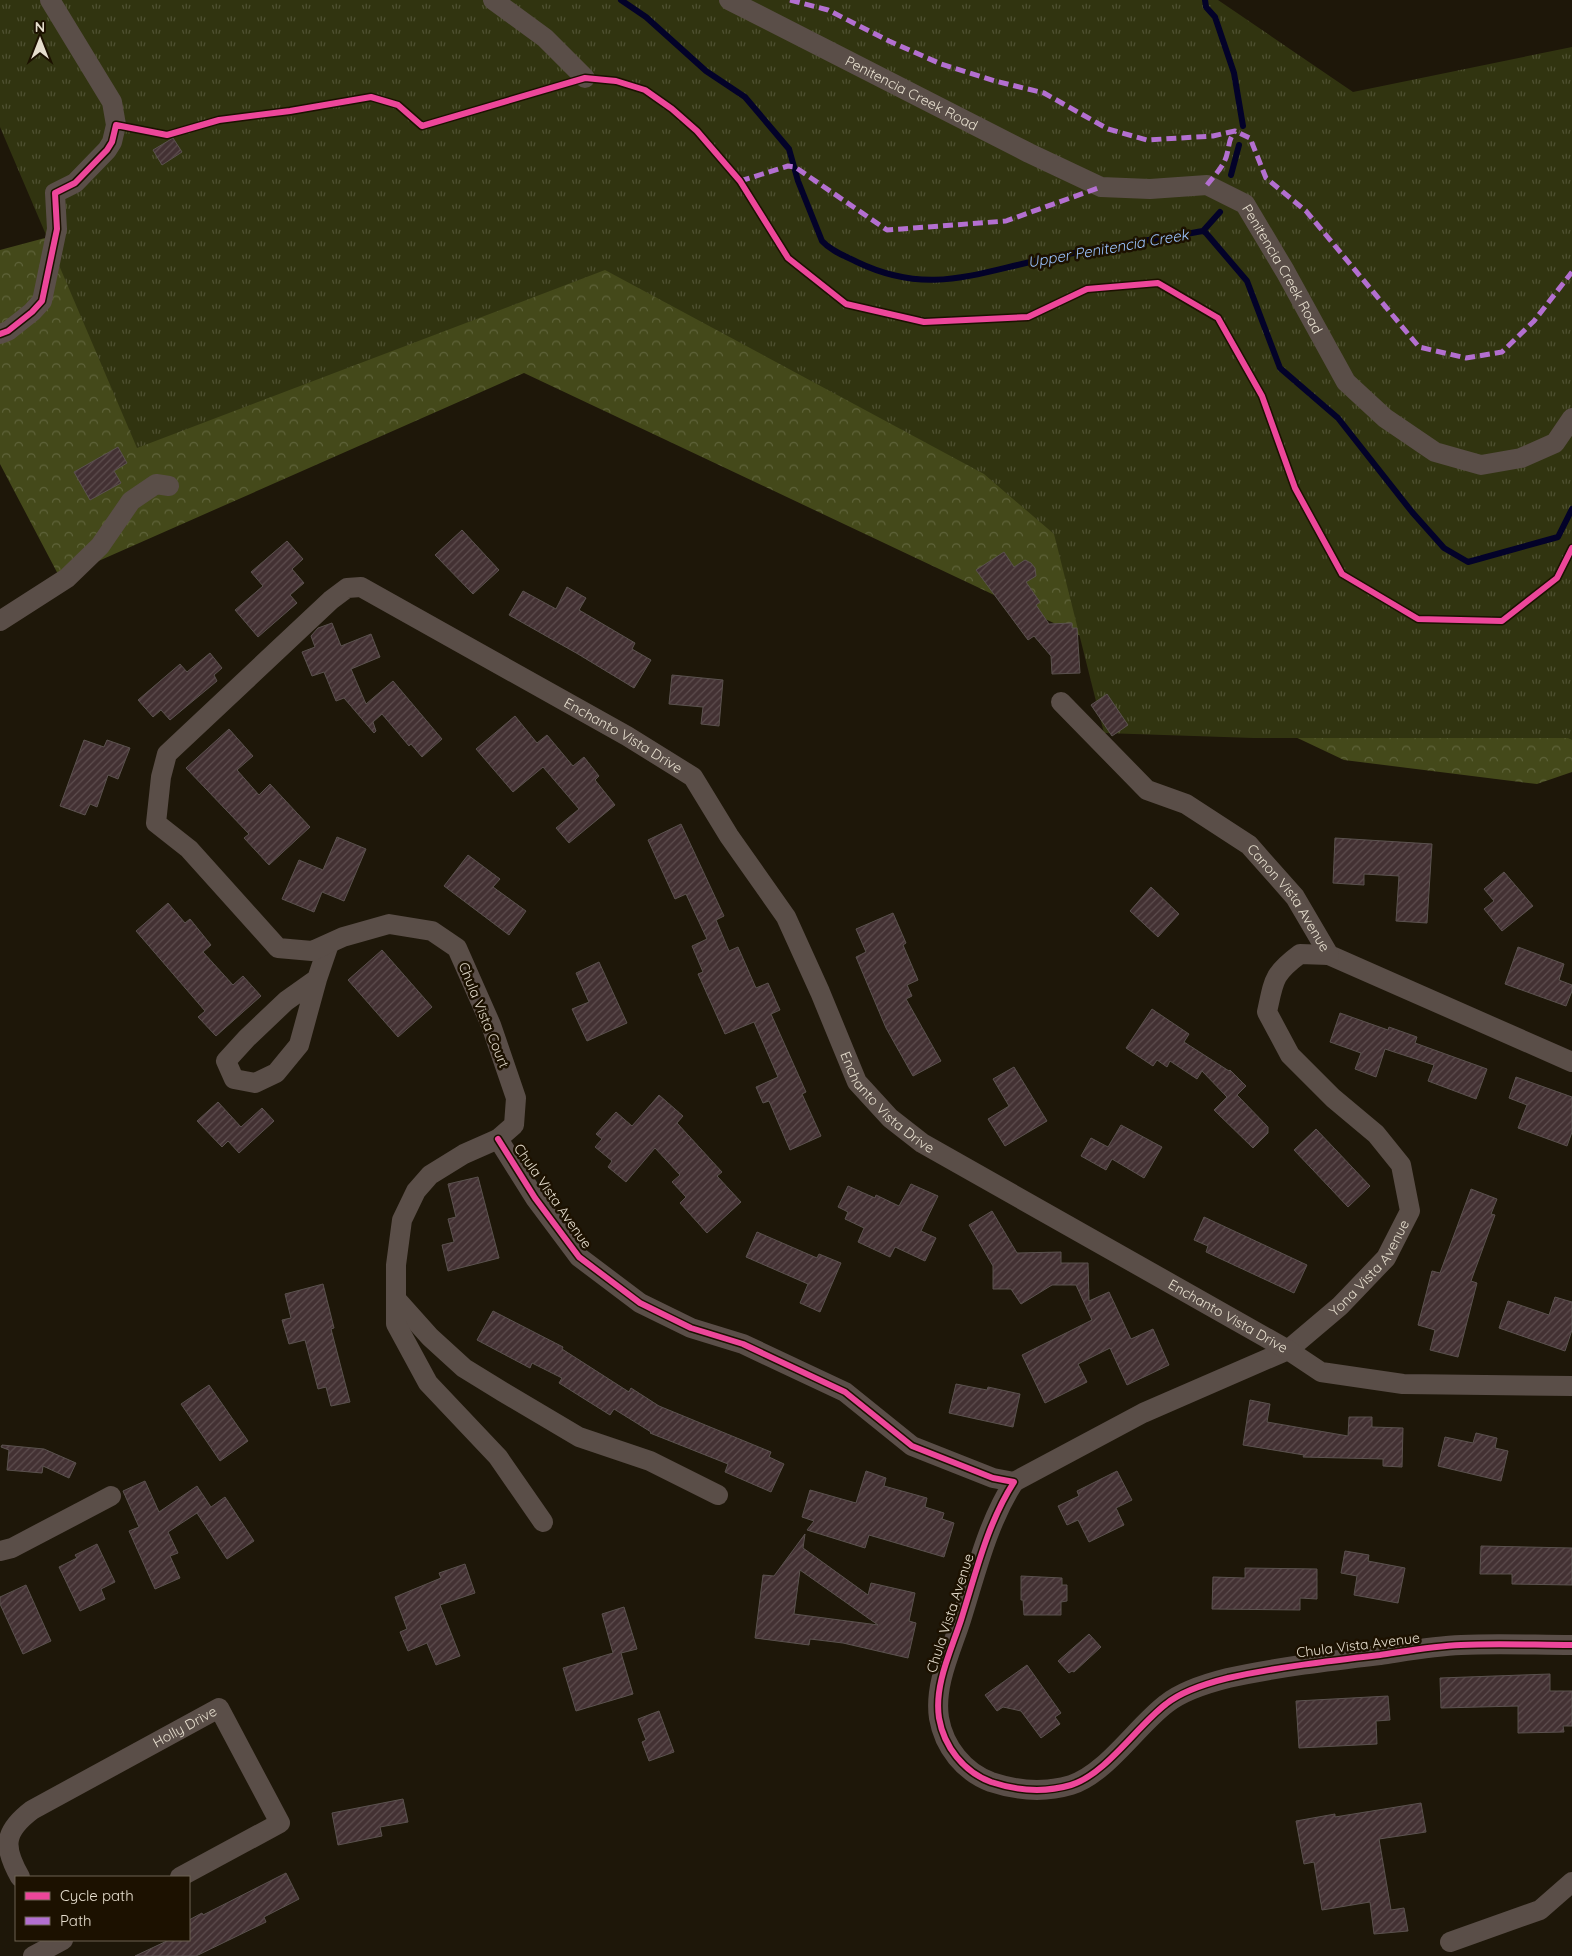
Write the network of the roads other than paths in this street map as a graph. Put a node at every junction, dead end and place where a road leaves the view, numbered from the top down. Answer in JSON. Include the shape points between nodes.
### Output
{"nodes":[{"id":1,"x":50,"y":0,"type":"edge"},
{"id":2,"x":493,"y":0,"type":"edge"},
{"id":3,"x":729,"y":0,"type":"edge"},
{"id":4,"x":586,"y":78,"type":"dead end"},
{"id":5,"x":0,"y":334,"type":"edge"},
{"id":6,"x":1572,"y":418,"type":"edge"},
{"id":7,"x":169,"y":486,"type":"dead end"},
{"id":8,"x":361,"y":587,"type":"joint"},
{"id":9,"x":0,"y":621,"type":"edge"},
{"id":10,"x":1061,"y":702,"type":"dead end"},
{"id":11,"x":329,"y":944,"type":"junction"},
{"id":12,"x":1329,"y":956,"type":"junction"},
{"id":13,"x":317,"y":979,"type":"junction"},
{"id":14,"x":1572,"y":1062,"type":"edge"},
{"id":15,"x":498,"y":1139,"type":"junction"},
{"id":16,"x":396,"y":1299,"type":"junction"},
{"id":17,"x":1288,"y":1350,"type":"junction"},
{"id":18,"x":1572,"y":1386,"type":"edge"},
{"id":19,"x":1014,"y":1482,"type":"junction"},
{"id":20,"x":718,"y":1495,"type":"dead end"},
{"id":21,"x":112,"y":1496,"type":"dead end"},
{"id":22,"x":543,"y":1522,"type":"dead end"},
{"id":23,"x":6,"y":1550,"type":"edge"},
{"id":24,"x":1572,"y":1645,"type":"edge"},
{"id":25,"x":19,"y":1876,"type":"edge"},
{"id":26,"x":182,"y":1876,"type":"edge"},
{"id":27,"x":1572,"y":1882,"type":"edge"},
{"id":28,"x":57,"y":1941,"type":"edge"},
{"id":29,"x":1450,"y":1942,"type":"dead end"},
{"id":30,"x":33,"y":1956,"type":"edge"}],
"edges":[{"from":1,"to":5,"type":"street","via":[[112,102],[116,125],[108,150],[75,183],[55,193],[57,229],[42,301]]},
{"from":2,"to":4,"type":"street","via":[[545,38]]},
{"from":3,"to":6,"type":"street","name":"Penitencia Creek Road","via":[[1029,154],[1101,187],[1150,189],[1207,185],[1245,204],[1346,382],[1385,418],[1435,452],[1481,465],[1521,458],[1556,443]]},
{"from":7,"to":9,"type":"street","via":[[156,484],[130,501],[100,546],[67,578]]},
{"from":8,"to":11,"type":"street","name":"Chula Vista Court","via":[[347,588],[331,600],[167,754],[156,823],[190,849],[278,948],[312,951]]},
{"from":8,"to":17,"type":"street","name":"Enchanto Vista Drive","via":[[627,736],[693,777],[729,836],[786,917],[857,1082],[890,1118],[922,1143]]},
{"from":10,"to":12,"type":"street","name":"Canon Vista Avenue","via":[[1147,790],[1186,804],[1249,845],[1295,897]]},
{"from":11,"to":13,"type":"street"},
{"from":11,"to":15,"type":"street","name":"Chula Vista Court","via":[[389,924],[432,931],[457,948],[491,1025],[516,1098],[514,1125]]},
{"from":12,"to":14,"type":"street","name":"Canon Vista Avenue"},
{"from":12,"to":17,"type":"street","name":"Yona Vista Avenue","via":[[1300,954],[1283,967],[1274,980],[1267,1012],[1290,1055],[1333,1098],[1376,1134],[1402,1165],[1410,1211],[1386,1258],[1340,1306]]},
{"from":13,"to":13,"type":"street","via":[[286,1001],[226,1060],[234,1079],[254,1083],[276,1073],[299,1045]]},
{"from":15,"to":16,"type":"street","name":"Chula Vista Avenue","via":[[464,1154],[430,1175],[416,1190],[402,1220],[396,1265]]},
{"from":15,"to":19,"type":"street","name":"Chula Vista Avenue","via":[[579,1257],[640,1303],[691,1328],[743,1344],[845,1392],[912,1446],[992,1478]]},
{"from":16,"to":20,"type":"street","via":[[464,1368],[503,1392],[579,1437],[650,1461]]},
{"from":16,"to":22,"type":"street","name":"Chula Vista Avenue","via":[[396,1324],[428,1383],[498,1457]]},
{"from":17,"to":18,"type":"street","name":"Enchanto Vista Drive","via":[[1321,1372],[1402,1384]]},
{"from":17,"to":19,"type":"street","name":"Yona Vista Avenue","via":[[1143,1413]]},
{"from":19,"to":24,"type":"street","name":"Chula Vista Avenue","via":[[988,1532],[943,1674],[939,1699],[939,1719],[948,1744],[962,1765],[980,1778],[1009,1788],[1042,1791],[1074,1784],[1098,1770],[1167,1703],[1226,1678],[1308,1663],[1460,1645]]},
{"from":21,"to":23,"type":"street"},
{"from":25,"to":26,"type":"street","name":"Holly Drive","via":[[11,1862],[8,1847],[10,1833],[19,1820],[219,1708],[280,1823]]},
{"from":27,"to":29,"type":"street","via":[[1540,1910]]},
{"from":28,"to":30,"type":"street"}]}
